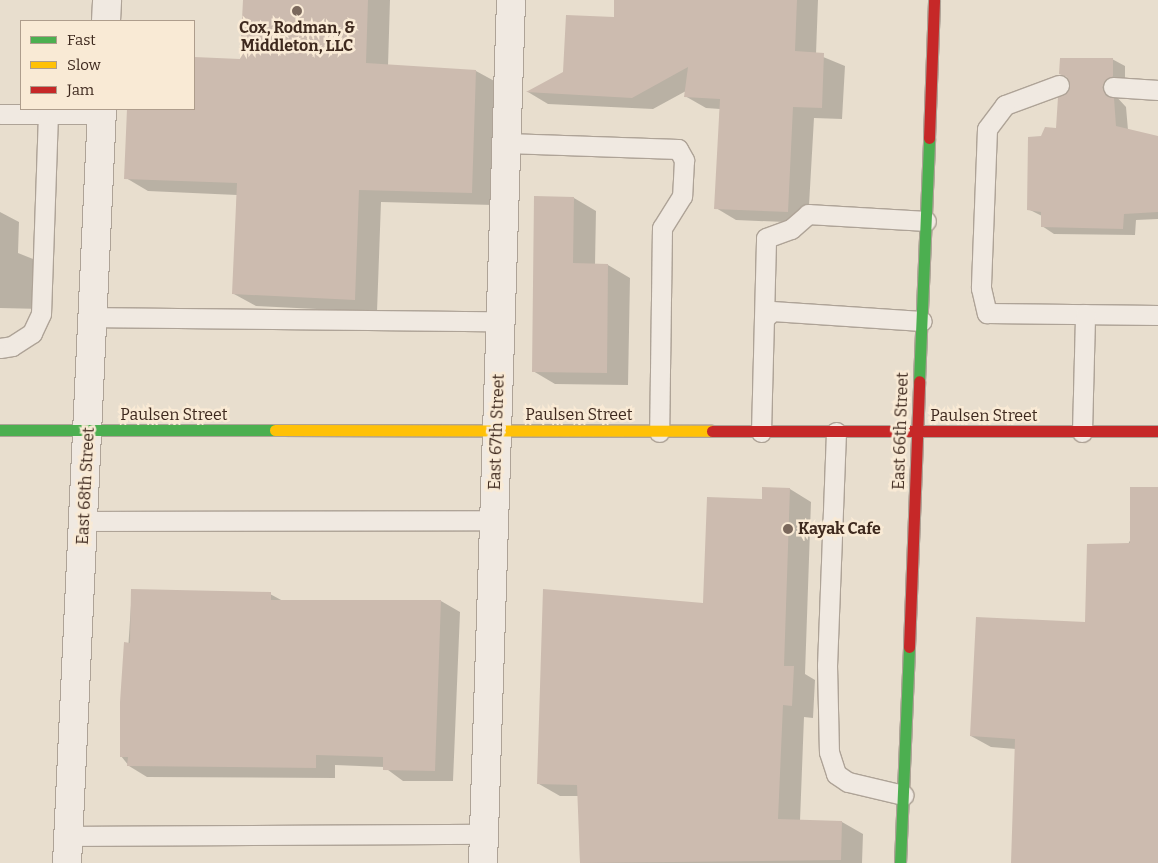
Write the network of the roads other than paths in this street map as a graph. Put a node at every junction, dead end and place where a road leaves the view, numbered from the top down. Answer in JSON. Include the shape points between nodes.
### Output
{"nodes":[{"id":1,"x":107,"y":0,"type":"edge"},
{"id":2,"x":511,"y":0,"type":"edge"},
{"id":3,"x":934,"y":0,"type":"edge"},
{"id":4,"x":106,"y":20,"type":"edge"},
{"id":5,"x":1059,"y":85,"type":"dead end"},
{"id":6,"x":1113,"y":87,"type":"dead end"},
{"id":7,"x":1158,"y":90,"type":"edge"},
{"id":8,"x":102,"y":112,"type":"edge"},
{"id":9,"x":0,"y":114,"type":"edge"},
{"id":10,"x":48,"y":114,"type":"junction"},
{"id":11,"x":506,"y":144,"type":"junction"},
{"id":12,"x":926,"y":221,"type":"junction"},
{"id":13,"x":1085,"y":314,"type":"junction"},
{"id":14,"x":1158,"y":315,"type":"edge"},
{"id":15,"x":92,"y":317,"type":"junction"},
{"id":16,"x":764,"y":319,"type":"junction"},
{"id":17,"x":501,"y":321,"type":"junction"},
{"id":18,"x":922,"y":321,"type":"junction"},
{"id":19,"x":0,"y":348,"type":"edge"},
{"id":20,"x":0,"y":430,"type":"edge"},
{"id":21,"x":89,"y":431,"type":"junction"},
{"id":22,"x":497,"y":431,"type":"junction"},
{"id":23,"x":1158,"y":431,"type":"edge"},
{"id":24,"x":660,"y":432,"type":"junction"},
{"id":25,"x":761,"y":432,"type":"junction"},
{"id":26,"x":836,"y":432,"type":"junction"},
{"id":27,"x":917,"y":432,"type":"junction"},
{"id":28,"x":1082,"y":432,"type":"junction"},
{"id":29,"x":494,"y":520,"type":"junction"},
{"id":30,"x":85,"y":522,"type":"junction"},
{"id":31,"x":903,"y":795,"type":"junction"},
{"id":32,"x":484,"y":834,"type":"junction"},
{"id":33,"x":69,"y":836,"type":"junction"},
{"id":34,"x":67,"y":863,"type":"edge"},
{"id":35,"x":483,"y":863,"type":"edge"},
{"id":36,"x":900,"y":863,"type":"edge"}],
"edges":[{"from":1,"to":4,"type":"street"},
{"from":2,"to":11,"type":"street","name":"East 67th Street"},
{"from":3,"to":12,"type":"street","name":"East 66th Street"},
{"from":5,"to":13,"type":"lane","via":[[1005,105],[987,129],[981,288],[987,313]]},
{"from":6,"to":7,"type":"lane"},
{"from":8,"to":10,"type":"lane"},
{"from":8,"to":15,"type":"street","name":"East 68th Street"},
{"from":9,"to":10,"type":"lane"},
{"from":10,"to":19,"type":"lane","via":[[41,314],[32,332],[12,346]]},
{"from":11,"to":17,"type":"street","name":"East 67th Street"},
{"from":11,"to":24,"type":"lane","via":[[678,148],[684,160],[682,196],[662,228]]},
{"from":12,"to":16,"type":"lane","via":[[808,214],[792,230],[766,238]]},
{"from":12,"to":18,"type":"street","name":"East 66th Street"},
{"from":13,"to":14,"type":"lane"},
{"from":13,"to":28,"type":"lane"},
{"from":15,"to":17,"type":"lane"},
{"from":15,"to":21,"type":"street","name":"East 68th Street"},
{"from":16,"to":18,"type":"lane","via":[[772,311]]},
{"from":16,"to":25,"type":"lane"},
{"from":17,"to":22,"type":"street","name":"East 67th Street"},
{"from":18,"to":27,"type":"street","name":"East 66th Street"},
{"from":20,"to":21,"type":"street","name":"Paulsen Street"},
{"from":21,"to":22,"type":"street","name":"Paulsen Street"},
{"from":21,"to":30,"type":"street","name":"East 68th Street"},
{"from":22,"to":24,"type":"street","name":"Paulsen Street"},
{"from":22,"to":29,"type":"street","name":"East 67th Street"},
{"from":23,"to":28,"type":"street","name":"Paulsen Street"},
{"from":24,"to":25,"type":"street","name":"Paulsen Street"},
{"from":25,"to":26,"type":"street","name":"Paulsen Street"},
{"from":26,"to":27,"type":"street","name":"Paulsen Street"},
{"from":26,"to":31,"type":"lane","via":[[827,664],[829,752],[836,774],[848,782]]},
{"from":27,"to":28,"type":"street","name":"Paulsen Street"},
{"from":27,"to":31,"type":"street","name":"East 66th Street"},
{"from":29,"to":30,"type":"lane"},
{"from":29,"to":32,"type":"street","name":"East 67th Street"},
{"from":30,"to":33,"type":"street","name":"East 68th Street"},
{"from":31,"to":36,"type":"street","name":"East 66th Street"},
{"from":32,"to":33,"type":"lane"},
{"from":32,"to":35,"type":"street","name":"East 67th Street"},
{"from":33,"to":34,"type":"street","name":"East 68th Street"}]}
